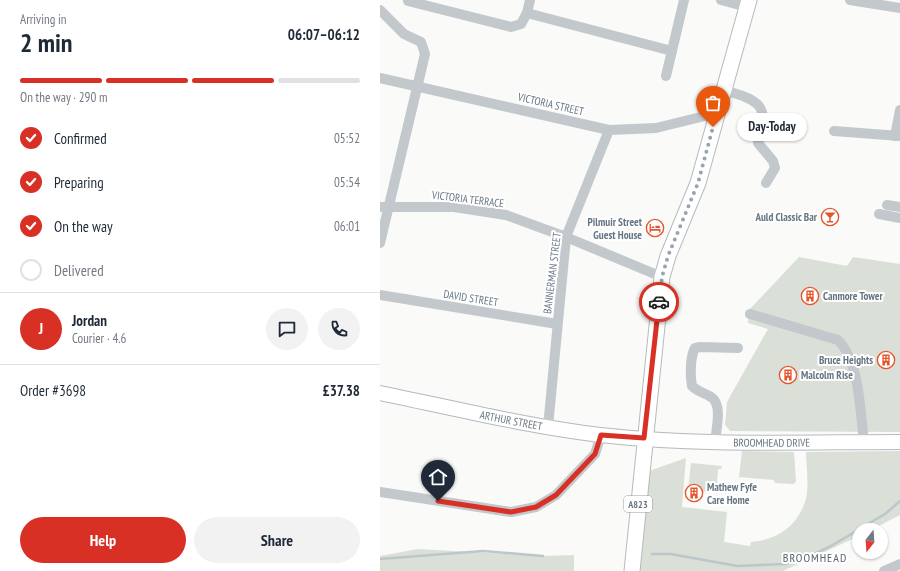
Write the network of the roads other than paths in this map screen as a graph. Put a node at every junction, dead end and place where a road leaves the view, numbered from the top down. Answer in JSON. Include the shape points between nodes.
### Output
{"nodes":[{"id":1,"x":530,"y":0,"type":"edge"},
{"id":2,"x":684,"y":0,"type":"edge"},
{"id":3,"x":721,"y":0,"type":"edge"},
{"id":4,"x":850,"y":0,"type":"edge"},
{"id":5,"x":408,"y":1,"type":"dead end"},
{"id":6,"x":748,"y":4,"type":"edge"},
{"id":7,"x":900,"y":8,"type":"edge"},
{"id":8,"x":380,"y":10,"type":"edge"},
{"id":9,"x":527,"y":13,"type":"junction"},
{"id":10,"x":672,"y":51,"type":"junction"},
{"id":11,"x":666,"y":76,"type":"dead end"},
{"id":12,"x":380,"y":78,"type":"edge"},
{"id":13,"x":417,"y":86,"type":"junction"},
{"id":14,"x":724,"y":90,"type":"junction"},
{"id":15,"x":900,"y":110,"type":"edge"},
{"id":16,"x":717,"y":113,"type":"junction"},
{"id":17,"x":609,"y":130,"type":"junction"},
{"id":18,"x":834,"y":131,"type":"dead end"},
{"id":19,"x":897,"y":136,"type":"edge"},
{"id":20,"x":766,"y":183,"type":"dead end"},
{"id":21,"x":887,"y":204,"type":"dead end"},
{"id":22,"x":384,"y":207,"type":"edge"},
{"id":23,"x":900,"y":207,"type":"edge"},
{"id":24,"x":879,"y":214,"type":"dead end"},
{"id":25,"x":900,"y":218,"type":"edge"},
{"id":26,"x":566,"y":237,"type":"junction"},
{"id":27,"x":380,"y":243,"type":"edge"},
{"id":28,"x":662,"y":277,"type":"junction"},
{"id":29,"x":380,"y":295,"type":"edge"},
{"id":30,"x":750,"y":314,"type":"dead end"},
{"id":31,"x":557,"y":324,"type":"junction"},
{"id":32,"x":738,"y":348,"type":"dead end"},
{"id":33,"x":380,"y":393,"type":"edge"},
{"id":34,"x":548,"y":427,"type":"junction"},
{"id":35,"x":601,"y":435,"type":"junction"},
{"id":36,"x":644,"y":438,"type":"junction"},
{"id":37,"x":715,"y":442,"type":"junction"},
{"id":38,"x":864,"y":442,"type":"junction"},
{"id":39,"x":900,"y":442,"type":"edge"},
{"id":40,"x":380,"y":492,"type":"edge"},
{"id":41,"x":900,"y":564,"type":"edge"},
{"id":42,"x":632,"y":571,"type":"edge"},
{"id":43,"x":884,"y":571,"type":"edge"}],
"edges":[{"from":1,"to":9,"type":"street"},
{"from":2,"to":10,"type":"street"},
{"from":3,"to":6,"type":"street"},
{"from":4,"to":7,"type":"street"},
{"from":5,"to":9,"type":"street","via":[[511,27],[521,24]]},
{"from":6,"to":14,"type":"main road","number":"A823"},
{"from":8,"to":13,"type":"street","via":[[404,34],[421,42],[425,54]]},
{"from":9,"to":10,"type":"street"},
{"from":10,"to":11,"type":"street"},
{"from":12,"to":13,"type":"street","name":"VICTORIA STREET"},
{"from":13,"to":17,"type":"street","name":"VICTORIA STREET"},
{"from":13,"to":22,"type":"street"},
{"from":14,"to":16,"type":"main road","number":"A823"},
{"from":14,"to":20,"type":"street","via":[[752,99],[762,113],[764,124],[758,143],[773,161],[775,168]]},
{"from":15,"to":19,"type":"street"},
{"from":16,"to":17,"type":"street","name":"VICTORIA STREET","via":[[656,128]]},
{"from":16,"to":28,"type":"main road","number":"A823","via":[[698,183]]},
{"from":17,"to":26,"type":"street","name":"BANNERMAN STREET"},
{"from":18,"to":19,"type":"street"},
{"from":21,"to":23,"type":"street"},
{"from":22,"to":26,"type":"street","name":"VICTORIA TERRACE","via":[[454,207],[506,215]]},
{"from":22,"to":27,"type":"street"},
{"from":24,"to":25,"type":"street"},
{"from":26,"to":28,"type":"street","name":"VICTORIA TERRACE"},
{"from":26,"to":31,"type":"street","name":"BANNERMAN STREET"},
{"from":28,"to":36,"type":"main road","number":"A823"},
{"from":29,"to":31,"type":"street","name":"DAVID STREET"},
{"from":30,"to":38,"type":"street","via":[[838,340],[844,346],[850,357]]},
{"from":31,"to":34,"type":"street","name":"BANNERMAN STREET"},
{"from":32,"to":37,"type":"street","via":[[699,347],[693,352],[692,386],[716,401]]},
{"from":33,"to":34,"type":"street","name":"ARTHUR STREET"},
{"from":34,"to":35,"type":"street","name":"ARTHUR STREET"},
{"from":35,"to":36,"type":"street","name":"ARTHUR STREET"},
{"from":35,"to":40,"type":"street","via":[[595,454],[556,495],[536,507],[511,512]]},
{"from":36,"to":37,"type":"street","name":"BROOMHEAD DRIVE"},
{"from":36,"to":42,"type":"main road","number":"A823"},
{"from":37,"to":38,"type":"street","name":"BROOMHEAD DRIVE"},
{"from":38,"to":39,"type":"street","name":"BROOMHEAD DRIVE"},
{"from":41,"to":43,"type":"street"}]}
